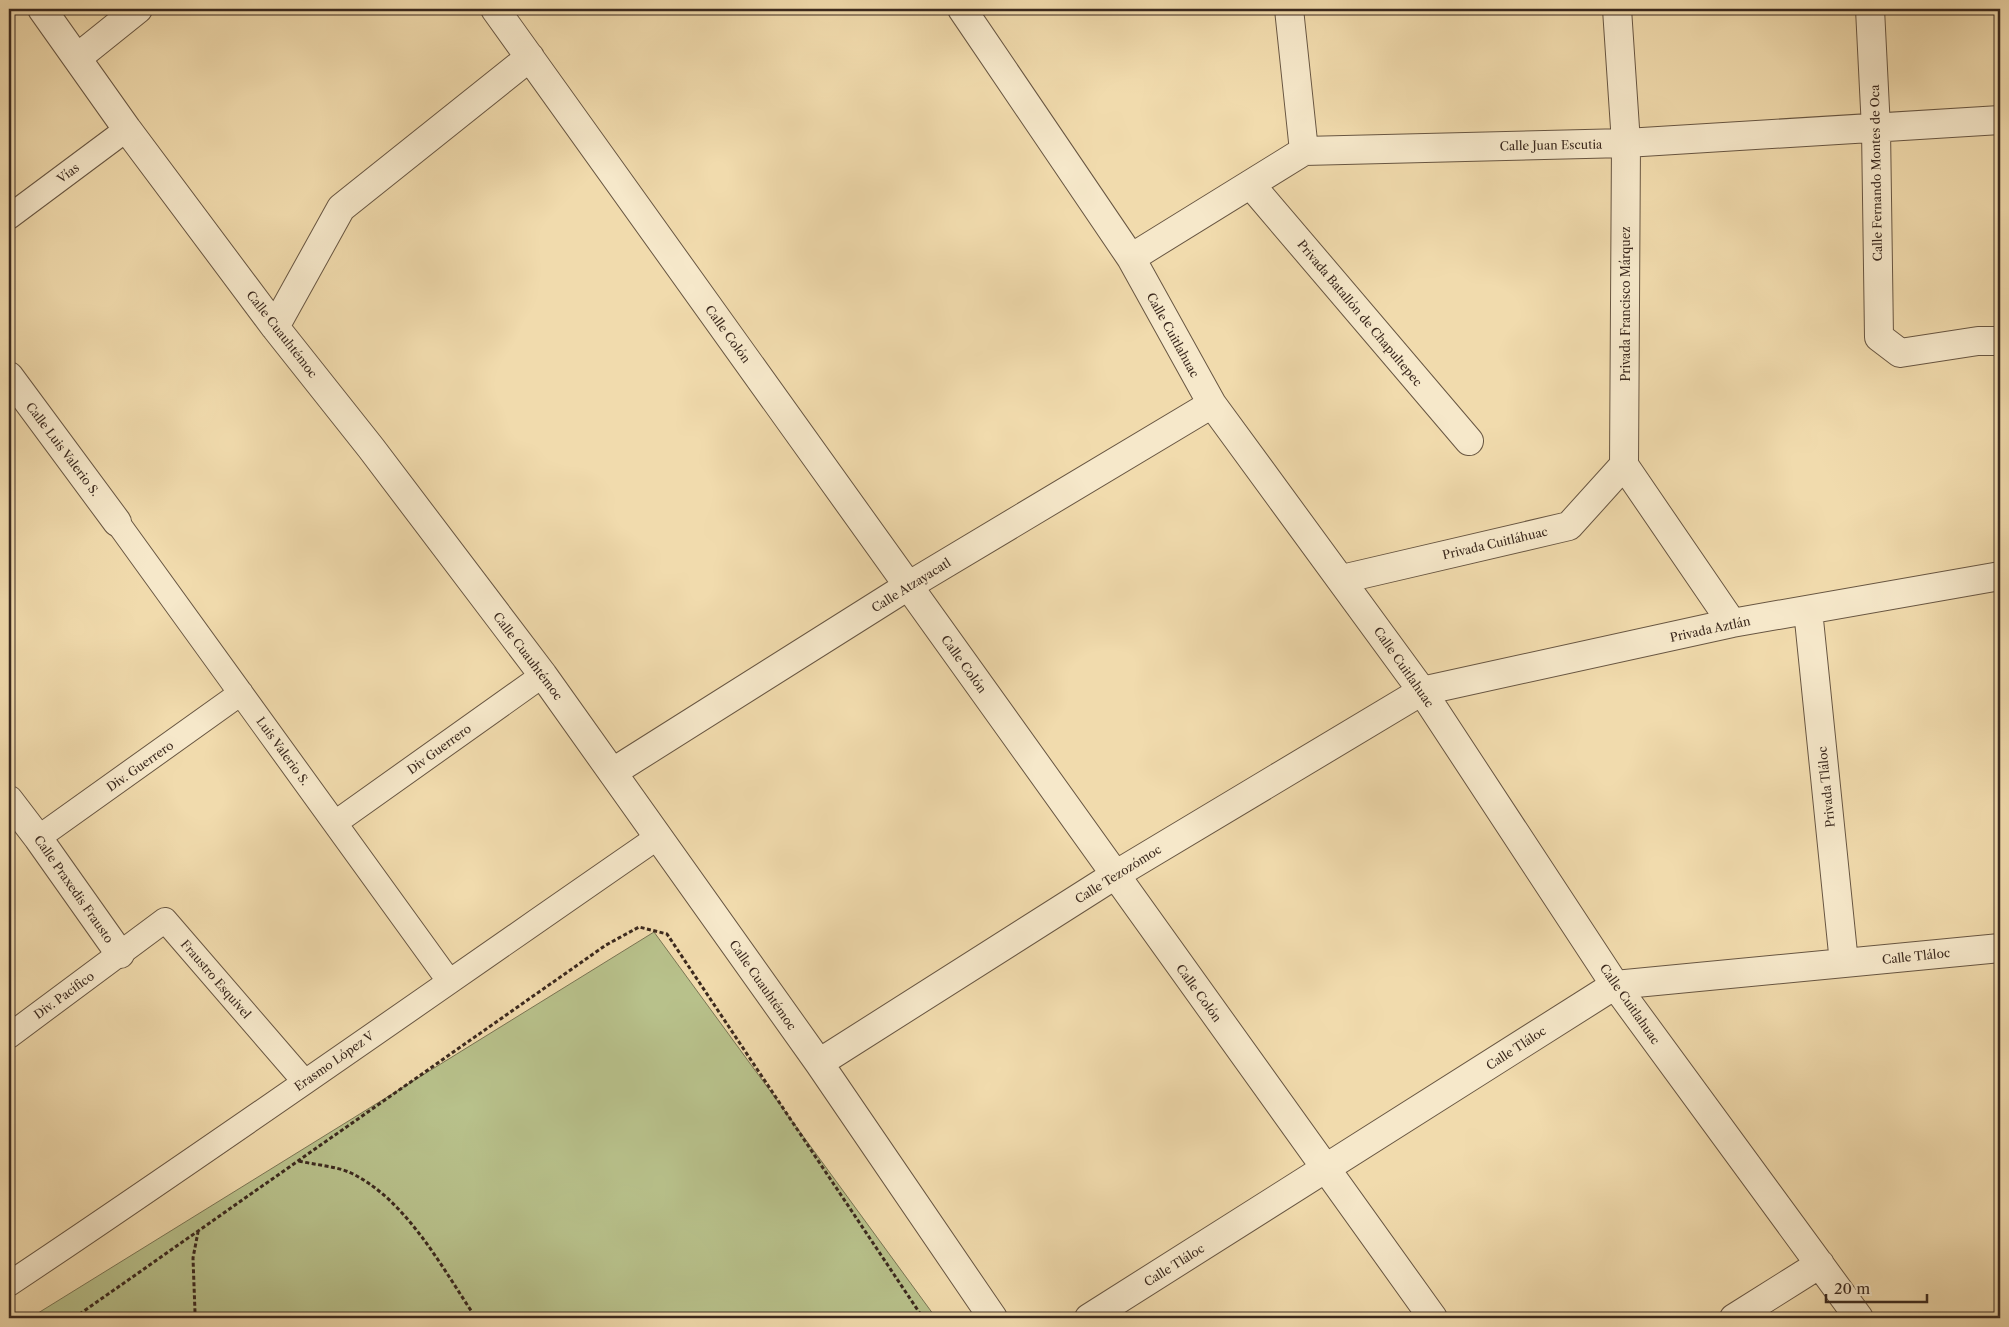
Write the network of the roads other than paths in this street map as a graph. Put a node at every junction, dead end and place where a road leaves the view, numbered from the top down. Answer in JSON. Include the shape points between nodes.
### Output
{"nodes":[{"id":1,"x":42,"y":9,"type":"edge"},
{"id":2,"x":138,"y":9,"type":"edge"},
{"id":3,"x":495,"y":9,"type":"edge"},
{"id":4,"x":962,"y":9,"type":"edge"},
{"id":5,"x":1289,"y":9,"type":"edge"},
{"id":6,"x":1617,"y":9,"type":"edge"},
{"id":7,"x":1870,"y":9,"type":"edge"},
{"id":8,"x":530,"y":57,"type":"junction"},
{"id":9,"x":77,"y":58,"type":"junction"},
{"id":10,"x":2000,"y":120,"type":"edge"},
{"id":11,"x":127,"y":129,"type":"junction"},
{"id":12,"x":1876,"y":129,"type":"junction"},
{"id":13,"x":1626,"y":143,"type":"junction"},
{"id":14,"x":1304,"y":151,"type":"junction"},
{"id":15,"x":1251,"y":185,"type":"junction"},
{"id":16,"x":9,"y":217,"type":"edge"},
{"id":17,"x":1131,"y":258,"type":"junction"},
{"id":18,"x":275,"y":327,"type":"junction"},
{"id":19,"x":2000,"y":341,"type":"edge"},
{"id":20,"x":9,"y":376,"type":"edge"},
{"id":21,"x":1212,"y":404,"type":"junction"},
{"id":22,"x":1469,"y":441,"type":"dead end"},
{"id":23,"x":1624,"y":465,"type":"junction"},
{"id":24,"x":117,"y":522,"type":"joint"},
{"id":25,"x":2000,"y":576,"type":"edge"},
{"id":26,"x":1342,"y":580,"type":"junction"},
{"id":27,"x":908,"y":586,"type":"junction"},
{"id":28,"x":1808,"y":610,"type":"junction"},
{"id":29,"x":1732,"y":623,"type":"junction"},
{"id":30,"x":542,"y":675,"type":"junction"},
{"id":31,"x":1422,"y":691,"type":"junction"},
{"id":32,"x":241,"y":693,"type":"junction"},
{"id":33,"x":613,"y":772,"type":"junction"},
{"id":34,"x":9,"y":800,"type":"edge"},
{"id":35,"x":335,"y":824,"type":"junction"},
{"id":36,"x":658,"y":837,"type":"junction"},
{"id":37,"x":38,"y":838,"type":"junction"},
{"id":38,"x":1115,"y":875,"type":"junction"},
{"id":39,"x":2000,"y":948,"type":"edge"},
{"id":40,"x":120,"y":954,"type":"junction"},
{"id":41,"x":1844,"y":963,"type":"junction"},
{"id":42,"x":448,"y":981,"type":"junction"},
{"id":43,"x":1615,"y":985,"type":"junction"},
{"id":44,"x":9,"y":1036,"type":"edge"},
{"id":45,"x":819,"y":1063,"type":"junction"},
{"id":46,"x":304,"y":1081,"type":"junction"},
{"id":47,"x":1326,"y":1170,"type":"junction"},
{"id":48,"x":1820,"y":1264,"type":"junction"},
{"id":49,"x":9,"y":1284,"type":"edge"},
{"id":50,"x":985,"y":1316,"type":"edge"},
{"id":51,"x":1089,"y":1318,"type":"edge"},
{"id":52,"x":1433,"y":1318,"type":"edge"},
{"id":53,"x":1734,"y":1318,"type":"edge"},
{"id":54,"x":1859,"y":1318,"type":"edge"}],
"edges":[{"from":1,"to":9,"type":"street","name":"Calle Cuauhtémoc"},
{"from":2,"to":9,"type":"street"},
{"from":3,"to":8,"type":"street","name":"Calle Colón"},
{"from":4,"to":17,"type":"street","name":"Calle Cuitlahuac"},
{"from":5,"to":14,"type":"street"},
{"from":6,"to":13,"type":"street","name":"Privada Francisco Márquez"},
{"from":7,"to":12,"type":"street","name":"Calle Fernando Montes de Oca"},
{"from":8,"to":18,"type":"street","via":[[341,208]]},
{"from":8,"to":27,"type":"street","name":"Calle Colón"},
{"from":9,"to":11,"type":"street","name":"Calle Cuauhtémoc"},
{"from":10,"to":12,"type":"street","name":"Calle Juan Escutia"},
{"from":11,"to":16,"type":"street","name":"Vías"},
{"from":11,"to":18,"type":"street","name":"Calle Cuauhtémoc"},
{"from":12,"to":13,"type":"street","name":"Calle Juan Escutia"},
{"from":12,"to":19,"type":"street","name":"Calle Fernando Montes de Oca","via":[[1879,338],[1900,353],[1978,341]]},
{"from":13,"to":14,"type":"street","name":"Calle Juan Escutia"},
{"from":13,"to":23,"type":"street","name":"Privada Francisco Márquez"},
{"from":14,"to":15,"type":"street"},
{"from":15,"to":17,"type":"street"},
{"from":15,"to":22,"type":"street","name":"Privada Batallón de Chapultepec"},
{"from":17,"to":21,"type":"street","name":"Calle Cuitlahuac"},
{"from":18,"to":30,"type":"street","name":"Calle Cuauhtémoc","via":[[371,448]]},
{"from":20,"to":24,"type":"street","name":"Calle Luis Valerio S."},
{"from":21,"to":26,"type":"street","name":"Calle Cuitlahuac"},
{"from":21,"to":27,"type":"street","name":"Calle Atzayacatl"},
{"from":23,"to":26,"type":"street","name":"Privada Cuitláhuac","via":[[1569,526]]},
{"from":23,"to":29,"type":"street"},
{"from":24,"to":32,"type":"street","name":"Luis Valerio S."},
{"from":25,"to":28,"type":"street","name":"Privada Aztlán"},
{"from":26,"to":31,"type":"street","name":"Calle Cuitlahuac"},
{"from":27,"to":33,"type":"street","name":"Calle Atzayacatl"},
{"from":27,"to":38,"type":"street","name":"Calle Colón"},
{"from":28,"to":29,"type":"street","name":"Privada Aztlán"},
{"from":28,"to":41,"type":"street","name":"Privada Tláloc"},
{"from":29,"to":31,"type":"street","name":"Privada Aztlán"},
{"from":30,"to":33,"type":"street","name":"Calle Cuauhtémoc"},
{"from":30,"to":35,"type":"street","name":"Div Guerrero"},
{"from":31,"to":38,"type":"street","name":"Calle Tezozómoc"},
{"from":31,"to":43,"type":"street","name":"Calle Cuitlahuac"},
{"from":32,"to":35,"type":"street","name":"Luis Valerio S."},
{"from":32,"to":37,"type":"street","name":"Div. Guerrero"},
{"from":33,"to":36,"type":"street","name":"Calle Cuauhtémoc"},
{"from":34,"to":37,"type":"street","name":"Calle Praxedis Frausto"},
{"from":35,"to":42,"type":"street","name":"Luis Valerio S."},
{"from":36,"to":42,"type":"street","name":"Erasmo López V"},
{"from":36,"to":45,"type":"street","name":"Calle Cuauhtémoc"},
{"from":37,"to":40,"type":"street","name":"Calle Praxedis Frausto"},
{"from":38,"to":45,"type":"street","name":"Calle Tezozómoc"},
{"from":38,"to":47,"type":"street","name":"Calle Colón"},
{"from":39,"to":41,"type":"street","name":"Calle Tláloc"},
{"from":40,"to":44,"type":"street","name":"Div. Pacífico"},
{"from":40,"to":46,"type":"street","name":"Fraustro Esquivel","via":[[165,920]]},
{"from":41,"to":43,"type":"street","name":"Calle Tláloc"},
{"from":42,"to":46,"type":"street","name":"Erasmo López V"},
{"from":43,"to":47,"type":"street","name":"Calle Tláloc"},
{"from":43,"to":48,"type":"street","name":"Calle Cuitlahuac"},
{"from":45,"to":50,"type":"street","name":"Calle Cuauhtémoc"},
{"from":46,"to":49,"type":"street","name":"Erasmo López V"},
{"from":47,"to":51,"type":"street","name":"Calle Tláloc"},
{"from":47,"to":52,"type":"street","name":"Calle Colón"},
{"from":48,"to":53,"type":"street"},
{"from":48,"to":54,"type":"street","name":"Calle Cuitlahuac"}]}
